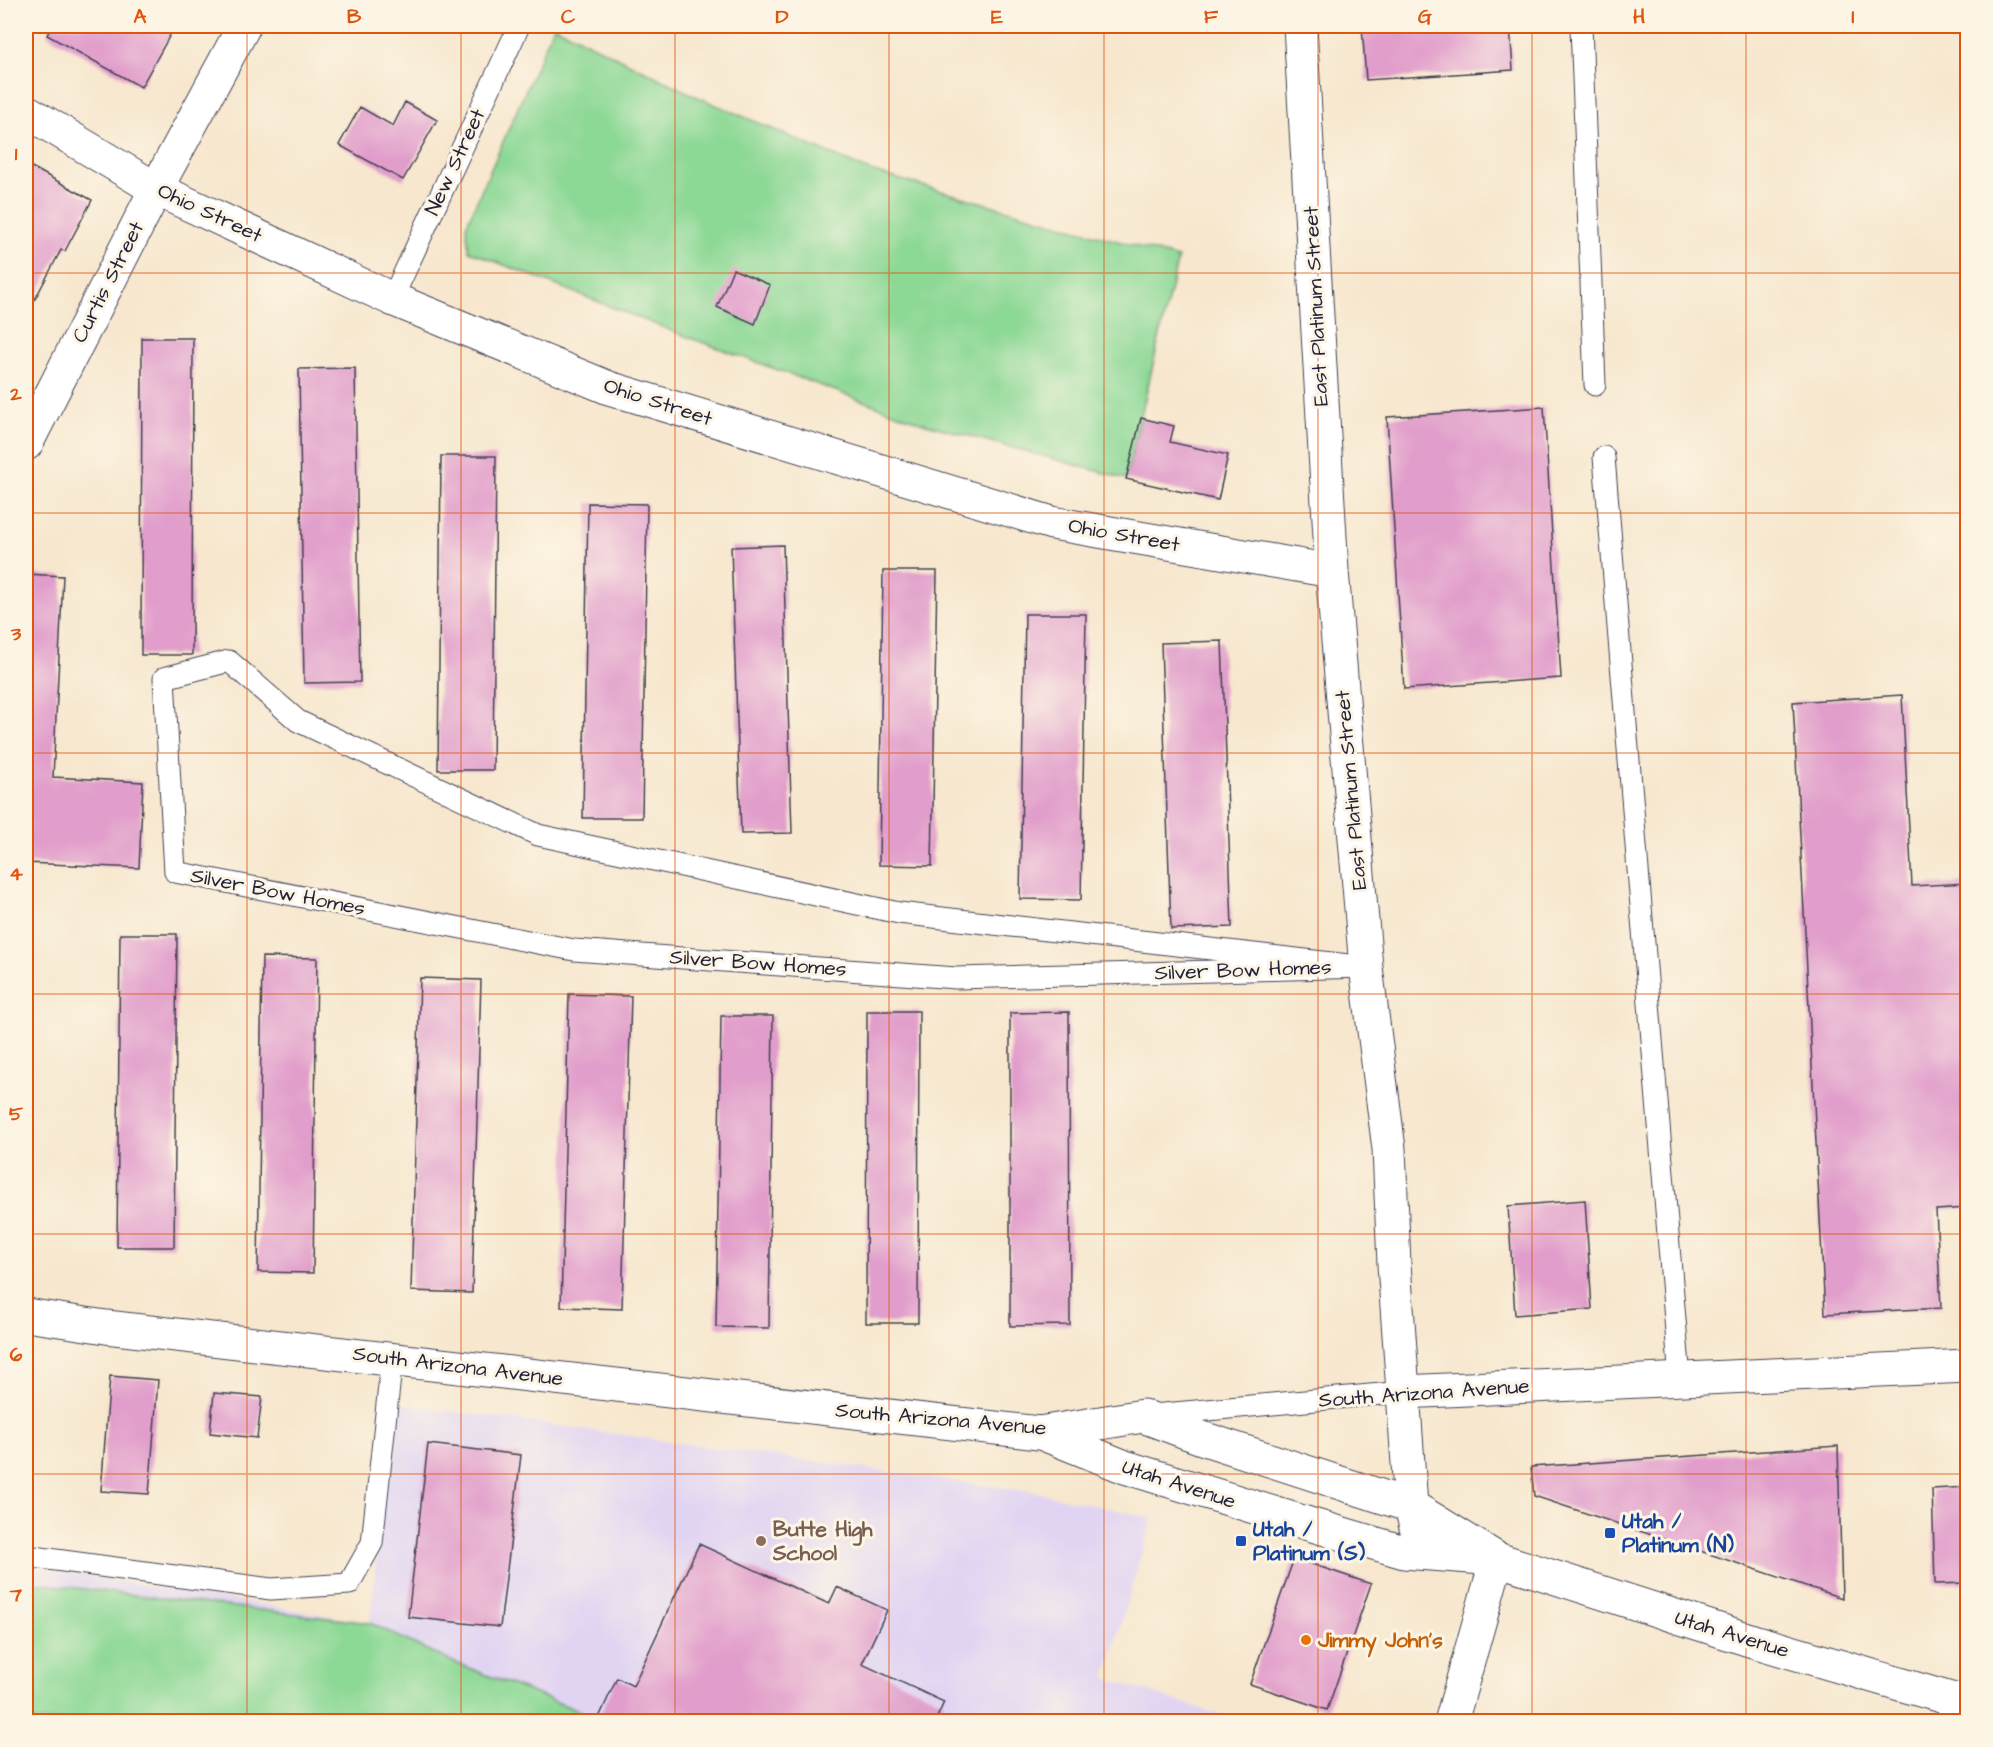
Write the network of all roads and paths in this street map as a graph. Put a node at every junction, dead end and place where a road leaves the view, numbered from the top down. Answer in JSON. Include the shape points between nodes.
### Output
{"nodes":[{"id":1,"x":244,"y":26,"type":"edge"},
{"id":2,"x":519,"y":26,"type":"edge"},
{"id":3,"x":1300,"y":26,"type":"edge"},
{"id":4,"x":1581,"y":26,"type":"edge"},
{"id":5,"x":26,"y":111,"type":"edge"},
{"id":6,"x":156,"y":189,"type":"junction"},
{"id":7,"x":392,"y":298,"type":"junction"},
{"id":8,"x":1595,"y":385,"type":"dead end"},
{"id":9,"x":26,"y":444,"type":"edge"},
{"id":10,"x":1604,"y":457,"type":"dead end"},
{"id":11,"x":1332,"y":571,"type":"junction"},
{"id":12,"x":1366,"y":967,"type":"junction"},
{"id":13,"x":26,"y":1315,"type":"edge"},
{"id":14,"x":392,"y":1358,"type":"junction"},
{"id":15,"x":1968,"y":1366,"type":"edge"},
{"id":16,"x":1680,"y":1380,"type":"junction"},
{"id":17,"x":1403,"y":1392,"type":"junction"},
{"id":18,"x":1143,"y":1416,"type":"junction"},
{"id":19,"x":1039,"y":1433,"type":"junction"},
{"id":20,"x":1411,"y":1506,"type":"junction"},
{"id":21,"x":1422,"y":1553,"type":"junction"},
{"id":22,"x":26,"y":1556,"type":"edge"},
{"id":23,"x":1497,"y":1559,"type":"junction"},
{"id":24,"x":1968,"y":1704,"type":"edge"},
{"id":25,"x":1451,"y":1722,"type":"edge"}],
"edges":[{"from":1,"to":6,"type":"street","name":"Curtis Street"},
{"from":2,"to":7,"type":"lane","name":"New Street"},
{"from":3,"to":11,"type":"street","name":"East Platinum Street"},
{"from":4,"to":8,"type":"lane"},
{"from":5,"to":6,"type":"street","name":"Ohio Street"},
{"from":6,"to":7,"type":"street","name":"Ohio Street"},
{"from":6,"to":9,"type":"street","name":"Curtis Street"},
{"from":7,"to":11,"type":"street","name":"Ohio Street","via":[[609,388],[1052,523]]},
{"from":10,"to":16,"type":"lane"},
{"from":11,"to":12,"type":"street","name":"East Platinum Street"},
{"from":12,"to":12,"type":"lane","name":"Silver Bow Homes","via":[[899,913],[538,835],[298,721],[229,661],[164,678],[175,872],[574,950],[956,978]]},
{"from":12,"to":17,"type":"street","name":"East Platinum Street","via":[[1389,1149]]},
{"from":13,"to":14,"type":"street","name":"South Arizona Avenue"},
{"from":14,"to":19,"type":"street","name":"South Arizona Avenue"},
{"from":14,"to":22,"type":"lane","via":[[372,1543],[349,1584],[271,1589]]},
{"from":15,"to":16,"type":"street","name":"South Arizona Avenue"},
{"from":16,"to":17,"type":"street","name":"South Arizona Avenue"},
{"from":17,"to":18,"type":"lane","name":"South Arizona Avenue"},
{"from":17,"to":20,"type":"street","name":"East Platinum Street"},
{"from":18,"to":19,"type":"street","name":"South Arizona Avenue"},
{"from":18,"to":20,"type":"street","name":"Utah Avenue"},
{"from":19,"to":21,"type":"street","name":"Utah Avenue","via":[[1195,1490],[1404,1552]]},
{"from":20,"to":21,"type":"street","name":"East Platinum Street"},
{"from":20,"to":23,"type":"street","name":"Utah Avenue"},
{"from":21,"to":23,"type":"street","name":"Utah Avenue"},
{"from":23,"to":24,"type":"street","name":"Utah Avenue","via":[[1753,1641]]},
{"from":23,"to":25,"type":"street"}]}
